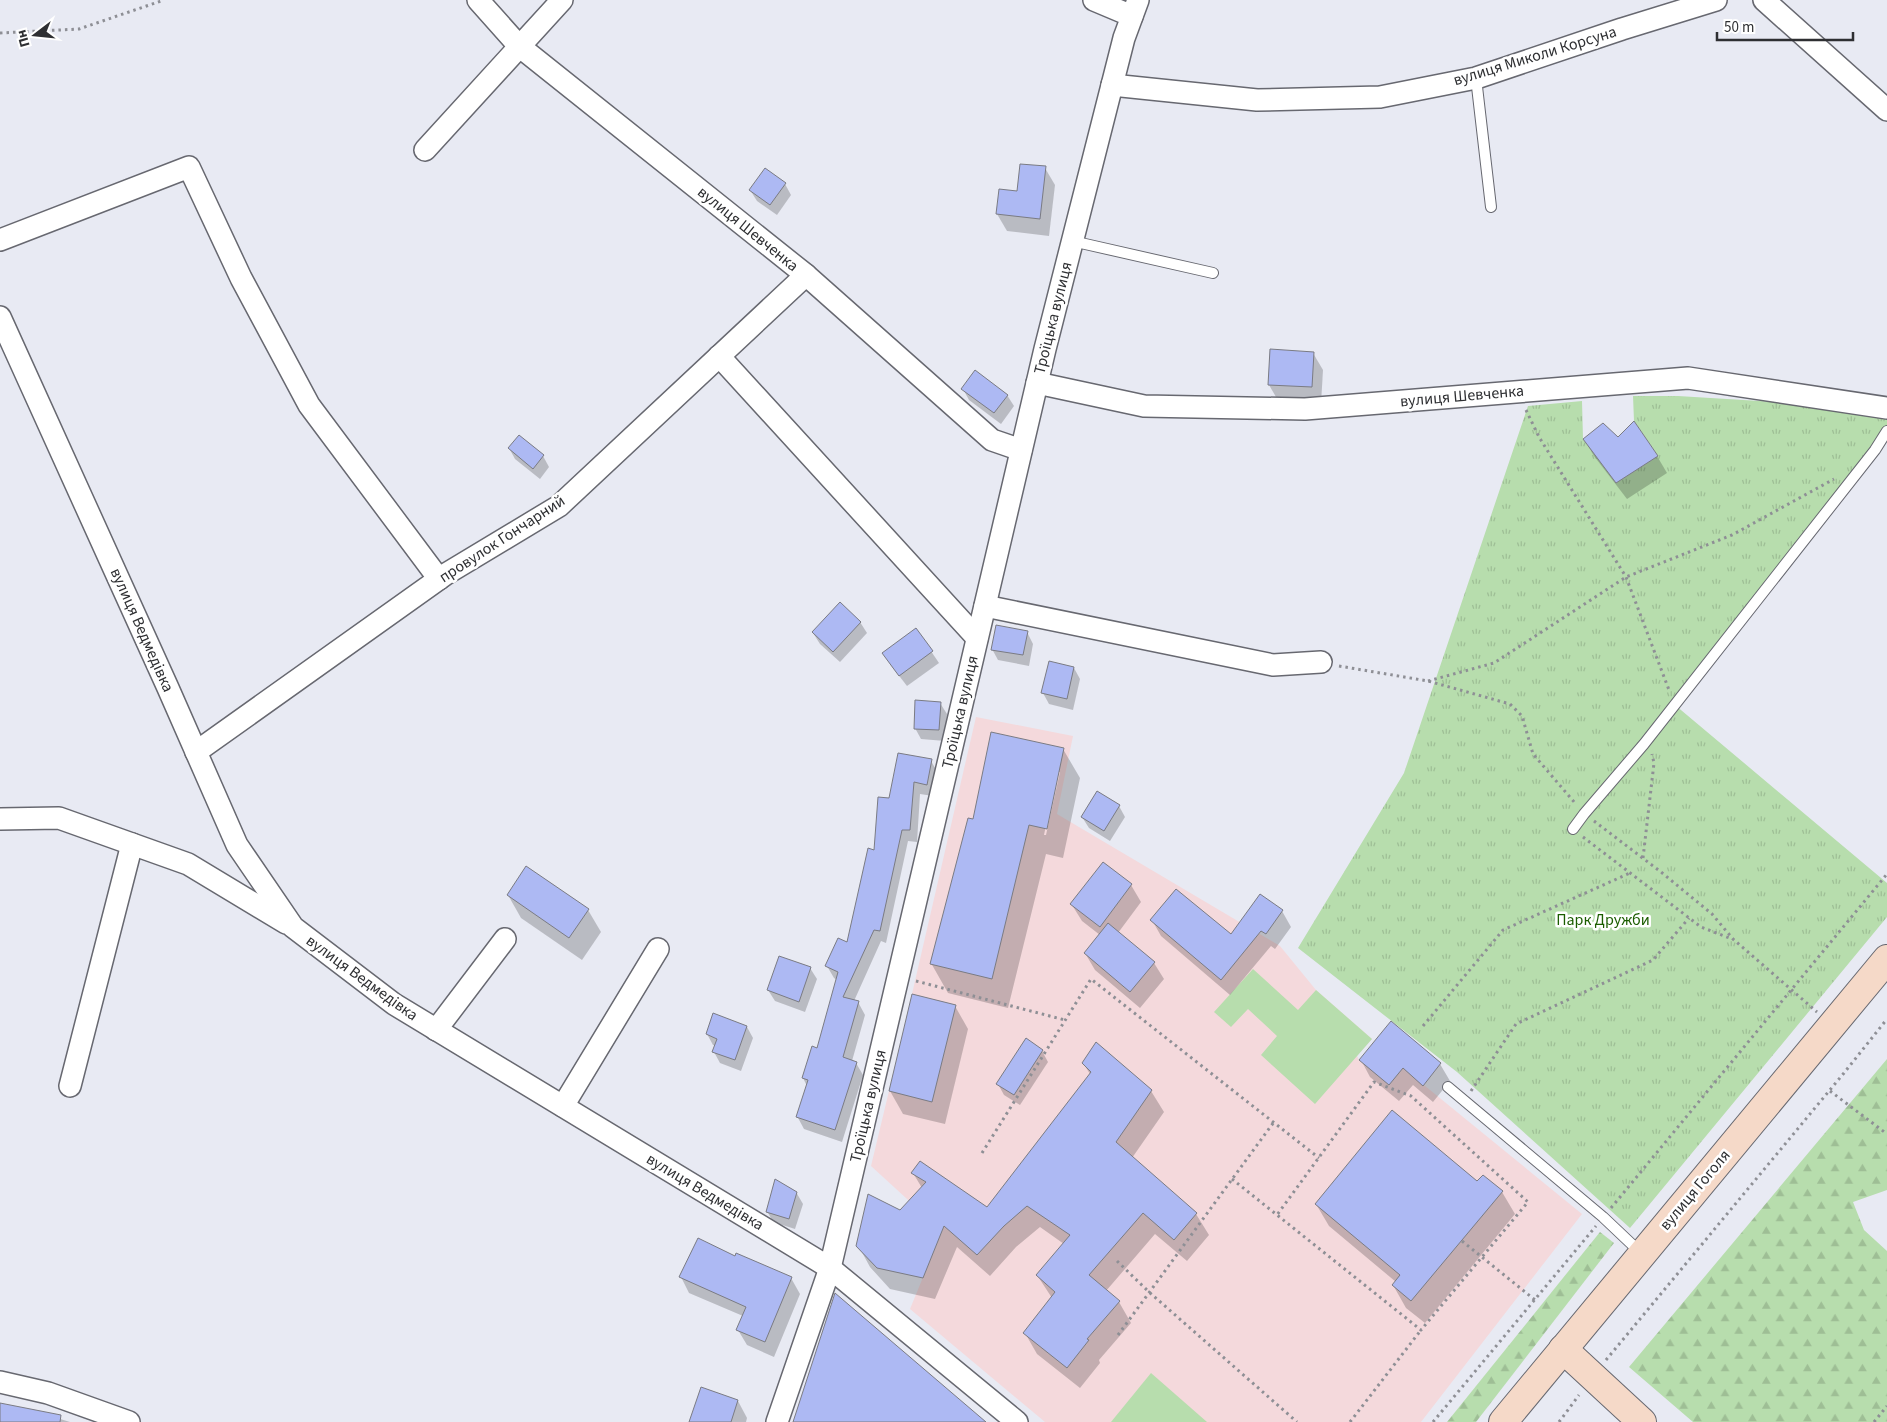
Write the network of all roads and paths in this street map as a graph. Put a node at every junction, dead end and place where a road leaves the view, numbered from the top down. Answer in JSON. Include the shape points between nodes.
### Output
{"nodes":[{"id":1,"x":164,"y":0,"type":"edge"},
{"id":2,"x":478,"y":0,"type":"edge"},
{"id":3,"x":562,"y":0,"type":"edge"},
{"id":4,"x":1094,"y":0,"type":"edge"},
{"id":5,"x":1716,"y":0,"type":"edge"},
{"id":6,"x":1764,"y":0,"type":"edge"},
{"id":7,"x":1135,"y":8,"type":"edge"},
{"id":8,"x":0,"y":33,"type":"edge"},
{"id":9,"x":519,"y":46,"type":"junction"},
{"id":10,"x":1476,"y":78,"type":"junction"},
{"id":11,"x":1112,"y":85,"type":"junction"},
{"id":12,"x":1887,"y":110,"type":"edge"},
{"id":13,"x":426,"y":150,"type":"dead end"},
{"id":14,"x":1491,"y":207,"type":"dead end"},
{"id":15,"x":0,"y":240,"type":"edge"},
{"id":16,"x":1072,"y":241,"type":"junction"},
{"id":17,"x":1213,"y":273,"type":"dead end"},
{"id":18,"x":806,"y":275,"type":"junction"},
{"id":19,"x":0,"y":317,"type":"edge"},
{"id":20,"x":719,"y":356,"type":"junction"},
{"id":21,"x":1037,"y":383,"type":"junction"},
{"id":22,"x":1517,"y":392,"type":"junction"},
{"id":23,"x":1887,"y":408,"type":"edge"},
{"id":24,"x":1887,"y":431,"type":"edge"},
{"id":25,"x":1021,"y":450,"type":"junction"},
{"id":26,"x":1865,"y":462,"type":"junction"},
{"id":27,"x":1626,"y":577,"type":"junction"},
{"id":28,"x":439,"y":579,"type":"junction"},
{"id":29,"x":985,"y":606,"type":"junction"},
{"id":30,"x":978,"y":638,"type":"junction"},
{"id":31,"x":1320,"y":662,"type":"joint"},
{"id":32,"x":1428,"y":681,"type":"junction"},
{"id":33,"x":1675,"y":705,"type":"junction"},
{"id":34,"x":1648,"y":739,"type":"junction"},
{"id":35,"x":196,"y":752,"type":"junction"},
{"id":36,"x":1584,"y":814,"type":"junction"},
{"id":37,"x":0,"y":819,"type":"edge"},
{"id":38,"x":1573,"y":829,"type":"joint"},
{"id":39,"x":132,"y":844,"type":"junction"},
{"id":40,"x":1642,"y":858,"type":"junction"},
{"id":41,"x":1630,"y":873,"type":"junction"},
{"id":42,"x":1887,"y":874,"type":"edge"},
{"id":43,"x":1689,"y":918,"type":"junction"},
{"id":44,"x":293,"y":927,"type":"junction"},
{"id":45,"x":505,"y":939,"type":"dead end"},
{"id":46,"x":1733,"y":939,"type":"junction"},
{"id":47,"x":658,"y":948,"type":"dead end"},
{"id":48,"x":1887,"y":959,"type":"edge"},
{"id":49,"x":914,"y":981,"type":"dead end"},
{"id":50,"x":1792,"y":990,"type":"junction"},
{"id":51,"x":1887,"y":1019,"type":"edge"},
{"id":52,"x":1065,"y":1020,"type":"junction"},
{"id":53,"x":1832,"y":1025,"type":"junction"},
{"id":54,"x":1423,"y":1026,"type":"dead end"},
{"id":55,"x":436,"y":1030,"type":"junction"},
{"id":56,"x":70,"y":1086,"type":"dead end"},
{"id":57,"x":1448,"y":1087,"type":"dead end"},
{"id":58,"x":1830,"y":1090,"type":"junction"},
{"id":59,"x":1464,"y":1101,"type":"junction"},
{"id":60,"x":563,"y":1106,"type":"junction"},
{"id":61,"x":1274,"y":1122,"type":"junction"},
{"id":62,"x":1887,"y":1134,"type":"edge"},
{"id":63,"x":982,"y":1153,"type":"dead end"},
{"id":64,"x":1318,"y":1158,"type":"junction"},
{"id":65,"x":1232,"y":1179,"type":"junction"},
{"id":66,"x":1277,"y":1215,"type":"junction"},
{"id":67,"x":1604,"y":1217,"type":"junction"},
{"id":68,"x":1462,"y":1241,"type":"dead end"},
{"id":69,"x":1642,"y":1254,"type":"junction"},
{"id":70,"x":1482,"y":1258,"type":"junction"},
{"id":71,"x":1117,"y":1261,"type":"dead end"},
{"id":72,"x":830,"y":1268,"type":"junction"},
{"id":73,"x":1149,"y":1292,"type":"junction"},
{"id":74,"x":1535,"y":1300,"type":"junction"},
{"id":75,"x":1421,"y":1330,"type":"junction"},
{"id":76,"x":1118,"y":1335,"type":"dead end"},
{"id":77,"x":1563,"y":1349,"type":"junction"},
{"id":78,"x":1593,"y":1376,"type":"junction"},
{"id":79,"x":0,"y":1382,"type":"edge"},
{"id":80,"x":1887,"y":1406,"type":"edge"},
{"id":81,"x":81,"y":1414,"type":"edge"},
{"id":82,"x":129,"y":1422,"type":"edge"},
{"id":83,"x":777,"y":1422,"type":"edge"},
{"id":84,"x":1017,"y":1422,"type":"edge"},
{"id":85,"x":1298,"y":1422,"type":"edge"},
{"id":86,"x":1350,"y":1422,"type":"edge"},
{"id":87,"x":1433,"y":1422,"type":"edge"},
{"id":88,"x":1503,"y":1422,"type":"edge"},
{"id":89,"x":1559,"y":1422,"type":"edge"},
{"id":90,"x":1642,"y":1422,"type":"edge"},
{"id":91,"x":1874,"y":1422,"type":"edge"}],
"edges":[{"from":1,"to":8,"type":"path","via":[[79,28]]},
{"from":2,"to":9,"type":"street","name":"вулиця Шевченка"},
{"from":3,"to":9,"type":"street"},
{"from":4,"to":7,"type":"street"},
{"from":5,"to":10,"type":"street","name":"вулиця Миколи Корсуна"},
{"from":6,"to":12,"type":"street"},
{"from":7,"to":11,"type":"street","name":"Троїцька вулиця"},
{"from":9,"to":13,"type":"street"},
{"from":9,"to":18,"type":"street","name":"вулиця Шевченка"},
{"from":10,"to":11,"type":"street","name":"вулиця Миколи Корсуна","via":[[1380,97],[1257,100]]},
{"from":10,"to":14,"type":"lane"},
{"from":11,"to":16,"type":"street","name":"Троїцька вулиця"},
{"from":15,"to":28,"type":"street","via":[[189,167],[241,278],[309,405]]},
{"from":16,"to":17,"type":"lane"},
{"from":16,"to":21,"type":"street","name":"Троїцька вулиця"},
{"from":18,"to":20,"type":"street","name":"провулок Гончарний"},
{"from":18,"to":25,"type":"street","name":"вулиця Шевченка","via":[[992,440]]},
{"from":19,"to":35,"type":"street","name":"вулиця Ведмедівка"},
{"from":20,"to":28,"type":"street","name":"провулок Гончарний","via":[[558,506]]},
{"from":20,"to":30,"type":"street"},
{"from":21,"to":22,"type":"street","name":"вулиця Шевченка","via":[[1144,406],[1295,409]]},
{"from":21,"to":25,"type":"street","name":"Троїцька вулиця"},
{"from":22,"to":23,"type":"street","name":"вулиця Шевченка","via":[[1688,378]]},
{"from":22,"to":27,"type":"path","via":[[1538,437]]},
{"from":24,"to":26,"type":"lane"},
{"from":25,"to":29,"type":"street","name":"Троїцька вулиця"},
{"from":26,"to":27,"type":"path","via":[[1732,535]]},
{"from":26,"to":33,"type":"lane"},
{"from":27,"to":32,"type":"path","via":[[1494,663]]},
{"from":27,"to":33,"type":"path"},
{"from":28,"to":35,"type":"street","name":"провулок Гончарний"},
{"from":29,"to":30,"type":"street","name":"Троїцька вулиця"},
{"from":29,"to":31,"type":"street","via":[[1273,665]]},
{"from":30,"to":72,"type":"street","name":"Троїцька вулиця"},
{"from":31,"to":32,"type":"path"},
{"from":32,"to":36,"type":"path","via":[[1510,704],[1522,716],[1533,754]]},
{"from":33,"to":34,"type":"lane"},
{"from":34,"to":36,"type":"lane"},
{"from":34,"to":40,"type":"path","via":[[1654,763]]},
{"from":35,"to":44,"type":"street","name":"вулиця Ведмедівка","via":[[237,845]]},
{"from":36,"to":38,"type":"lane"},
{"from":36,"to":40,"type":"path"},
{"from":37,"to":39,"type":"street","via":[[59,818]]},
{"from":38,"to":41,"type":"path"},
{"from":39,"to":44,"type":"street","via":[[188,864]]},
{"from":39,"to":56,"type":"street"},
{"from":40,"to":46,"type":"path","via":[[1712,914]]},
{"from":41,"to":43,"type":"path"},
{"from":41,"to":54,"type":"path","via":[[1504,930]]},
{"from":42,"to":50,"type":"path"},
{"from":43,"to":46,"type":"path","via":[[1701,927]]},
{"from":43,"to":59,"type":"path","via":[[1653,960],[1516,1024]]},
{"from":44,"to":55,"type":"street","name":"вулиця Ведмедівка","via":[[394,1004]]},
{"from":45,"to":55,"type":"street"},
{"from":46,"to":50,"type":"path"},
{"from":47,"to":60,"type":"street"},
{"from":48,"to":53,"type":"street","name":"вулиця Гоголя"},
{"from":49,"to":52,"type":"path"},
{"from":50,"to":53,"type":"path"},
{"from":50,"to":67,"type":"path"},
{"from":51,"to":58,"type":"path"},
{"from":52,"to":61,"type":"path","via":[[1091,979]]},
{"from":52,"to":63,"type":"path"},
{"from":53,"to":69,"type":"street","name":"вулиця Гоголя"},
{"from":55,"to":60,"type":"street","name":"вулиця Ведмедівка"},
{"from":57,"to":59,"type":"lane"},
{"from":58,"to":62,"type":"path"},
{"from":58,"to":78,"type":"path"},
{"from":59,"to":67,"type":"lane"},
{"from":60,"to":72,"type":"street","name":"вулиця Ведмедівка"},
{"from":61,"to":64,"type":"path"},
{"from":61,"to":65,"type":"path"},
{"from":64,"to":66,"type":"path"},
{"from":64,"to":70,"type":"path","via":[[1374,1082],[1411,1096],[1528,1202]]},
{"from":65,"to":66,"type":"path"},
{"from":65,"to":73,"type":"path"},
{"from":66,"to":75,"type":"path"},
{"from":67,"to":69,"type":"lane"},
{"from":67,"to":74,"type":"path"},
{"from":68,"to":70,"type":"path"},
{"from":69,"to":77,"type":"street","name":"вулиця Гоголя"},
{"from":70,"to":74,"type":"path"},
{"from":70,"to":75,"type":"path"},
{"from":71,"to":73,"type":"path"},
{"from":72,"to":83,"type":"street","name":"Троїцька вулиця"},
{"from":72,"to":84,"type":"street","name":"вулиця Ведмедівка"},
{"from":73,"to":76,"type":"path"},
{"from":73,"to":85,"type":"path"},
{"from":74,"to":87,"type":"path"},
{"from":75,"to":86,"type":"path"},
{"from":77,"to":78,"type":"street"},
{"from":77,"to":88,"type":"street","name":"вулиця Гоголя"},
{"from":78,"to":89,"type":"path"},
{"from":78,"to":90,"type":"street"},
{"from":79,"to":81,"type":"street","via":[[48,1394]]},
{"from":80,"to":91,"type":"path"},
{"from":81,"to":82,"type":"street"}]}
